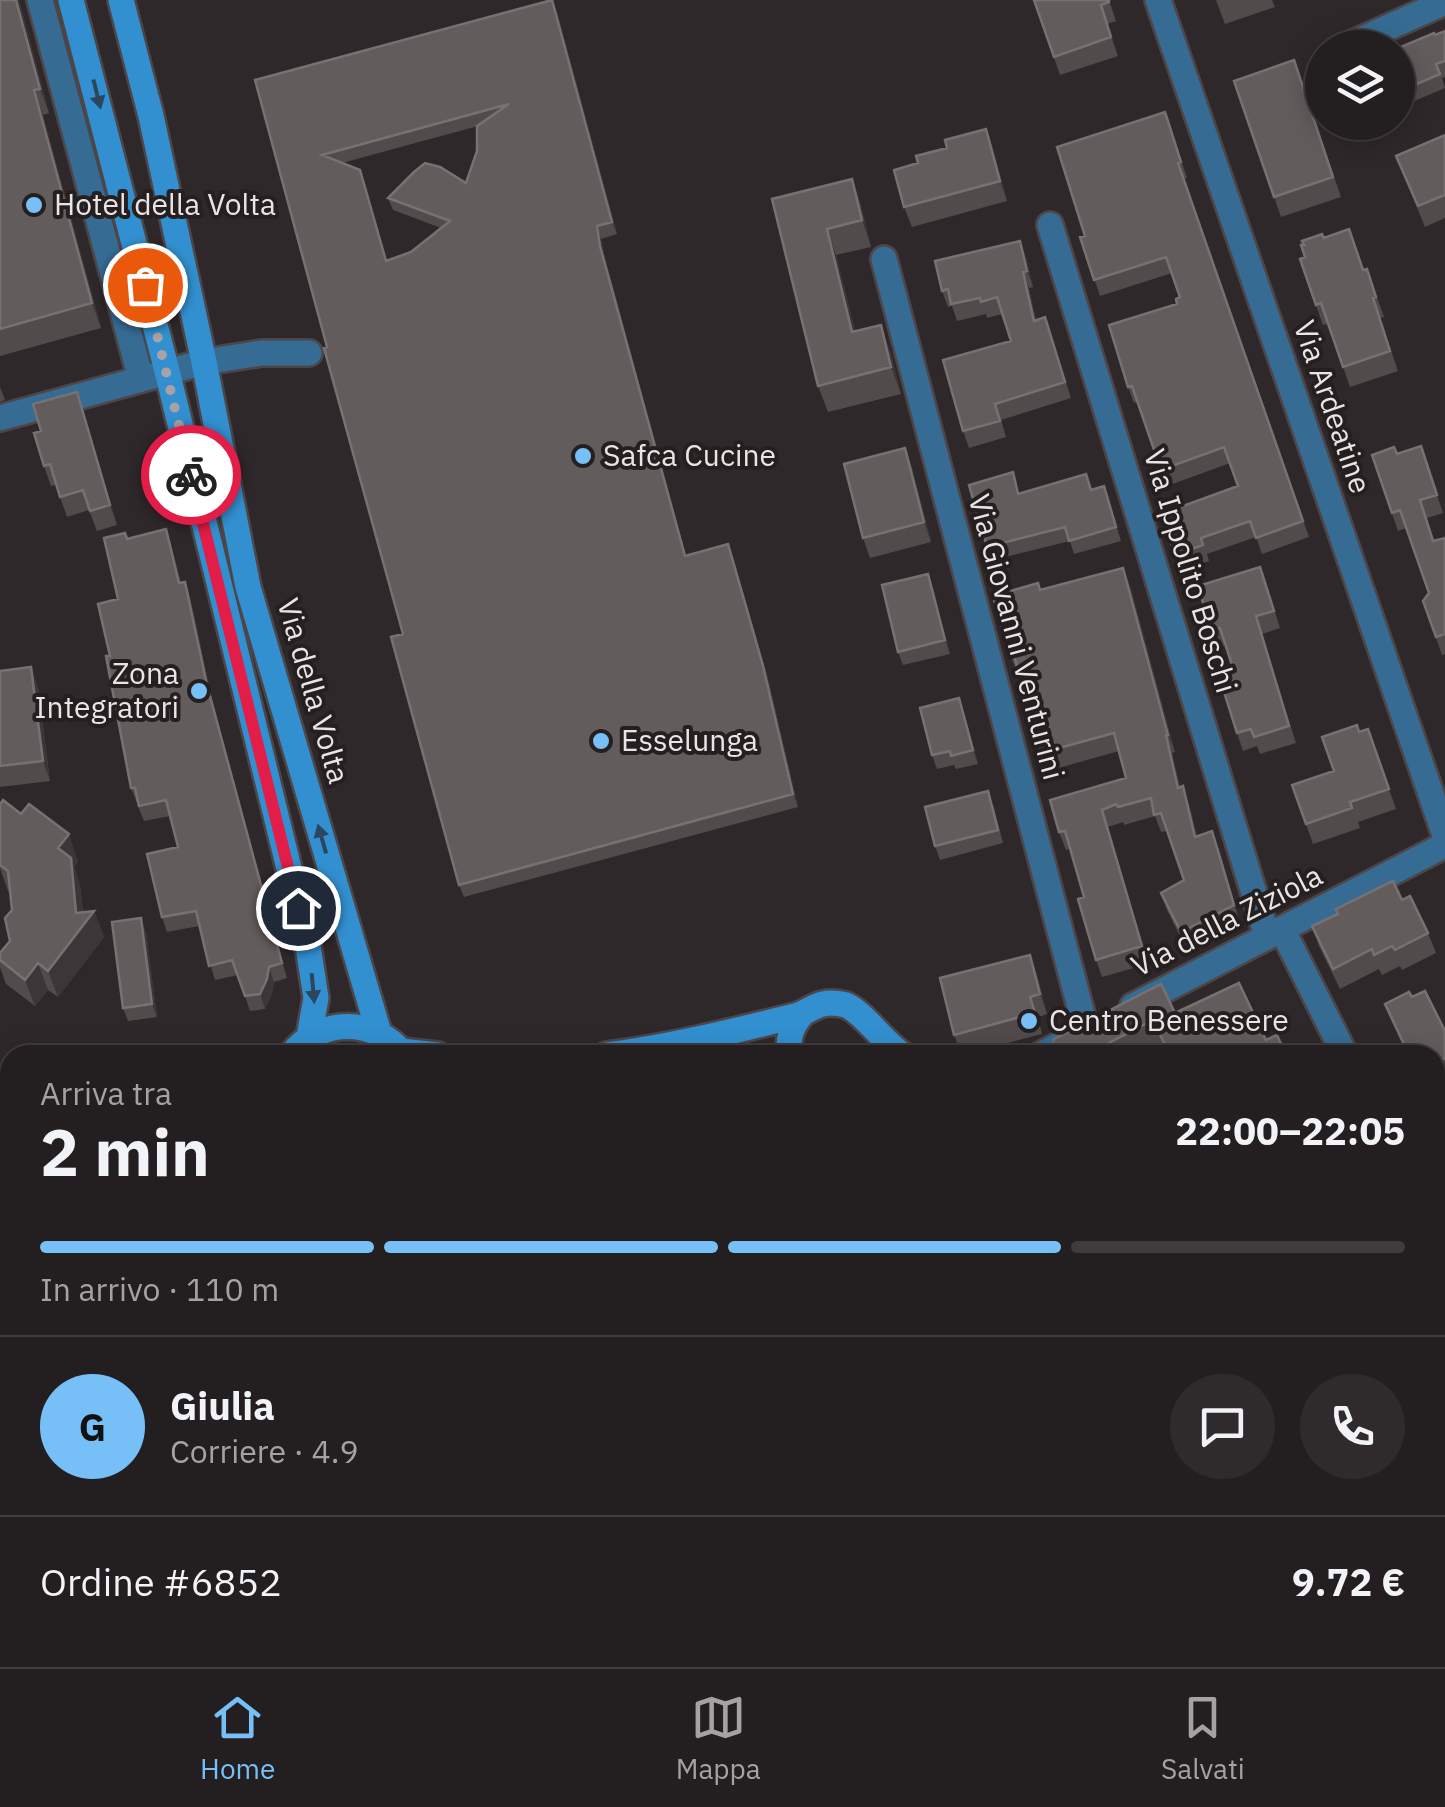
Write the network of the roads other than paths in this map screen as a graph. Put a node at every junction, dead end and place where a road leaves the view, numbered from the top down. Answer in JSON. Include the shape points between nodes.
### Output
{"nodes":[{"id":1,"x":40,"y":0,"type":"edge"},
{"id":2,"x":71,"y":0,"type":"edge"},
{"id":3,"x":121,"y":0,"type":"edge"},
{"id":4,"x":1158,"y":0,"type":"edge"},
{"id":5,"x":1445,"y":2,"type":"edge"},
{"id":6,"x":1382,"y":30,"type":"edge"},
{"id":7,"x":1050,"y":225,"type":"dead end"},
{"id":8,"x":884,"y":260,"type":"dead end"},
{"id":9,"x":309,"y":353,"type":"dead end"},
{"id":10,"x":204,"y":362,"type":"junction"},
{"id":11,"x":167,"y":371,"type":"junction"},
{"id":12,"x":141,"y":379,"type":"junction"},
{"id":13,"x":0,"y":418,"type":"edge"},
{"id":14,"x":1445,"y":835,"type":"edge"},
{"id":15,"x":1445,"y":845,"type":"edge"},
{"id":16,"x":1275,"y":933,"type":"junction"},
{"id":17,"x":802,"y":1014,"type":"junction"},
{"id":18,"x":870,"y":1026,"type":"junction"},
{"id":19,"x":1086,"y":1030,"type":"junction"},
{"id":20,"x":379,"y":1033,"type":"junction"},
{"id":21,"x":300,"y":1045,"type":"edge"},
{"id":22,"x":302,"y":1045,"type":"edge"},
{"id":23,"x":393,"y":1045,"type":"edge"},
{"id":24,"x":661,"y":1045,"type":"edge"},
{"id":25,"x":789,"y":1045,"type":"edge"},
{"id":26,"x":873,"y":1045,"type":"edge"},
{"id":27,"x":892,"y":1045,"type":"edge"},
{"id":28,"x":1058,"y":1045,"type":"edge"},
{"id":29,"x":1339,"y":1045,"type":"edge"}],
"edges":[{"from":1,"to":12,"type":"street"},
{"from":2,"to":11,"type":"main road","one_way":true},
{"from":3,"to":10,"type":"main road","name":"Via della Volta"},
{"from":4,"to":14,"type":"street","name":"Via Ardeatine"},
{"from":5,"to":6,"type":"street"},
{"from":7,"to":16,"type":"street","name":"Via Ippolito Boschi"},
{"from":8,"to":19,"type":"street","name":"Via Giovanni Venturini"},
{"from":9,"to":10,"type":"street","via":[[262,352]]},
{"from":10,"to":11,"type":"street"},
{"from":20,"to":10,"type":"main road","name":"Via della Volta","one_way":true,"via":[[248,587]]},
{"from":11,"to":12,"type":"street"},
{"from":11,"to":21,"type":"main road","one_way":true,"via":[[308,946],[316,998]]},
{"from":12,"to":13,"type":"street"},
{"from":15,"to":16,"type":"street","name":"Via della Ziziola"},
{"from":16,"to":19,"type":"street","name":"Via della Ziziola"},
{"from":16,"to":29,"type":"street","name":"Via Ippolito Boschi"},
{"from":17,"to":18,"type":"main road","via":[[833,1002],[861,1014]]},
{"from":17,"to":24,"type":"main road"},
{"from":17,"to":25,"type":"main road"},
{"from":18,"to":26,"type":"main road"},
{"from":18,"to":27,"type":"main road"},
{"from":19,"to":28,"type":"street","name":"Via della Ziziola"},
{"from":20,"to":22,"type":"main road","via":[[344,1026]]},
{"from":20,"to":23,"type":"main road"}]}
